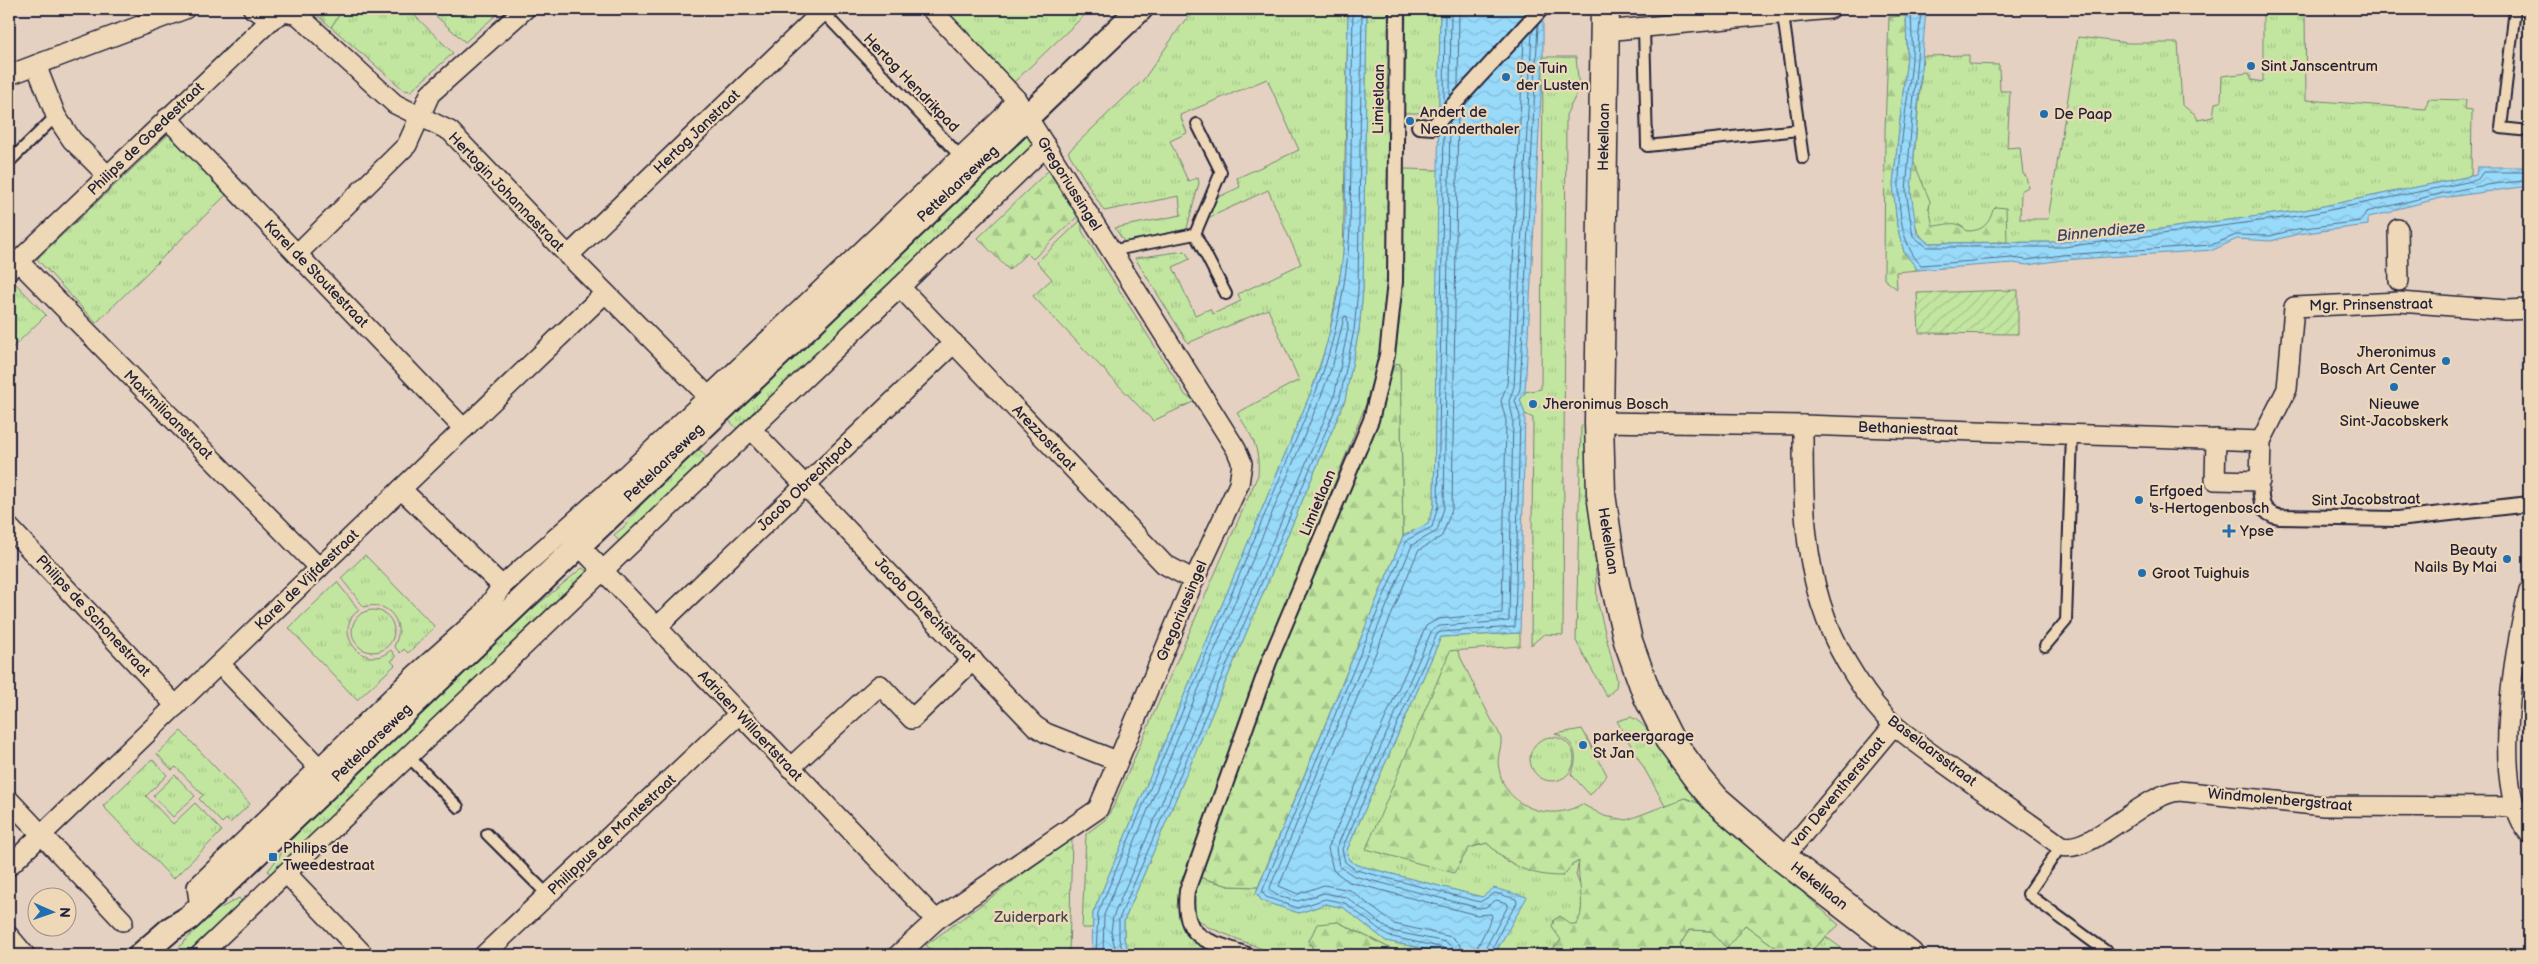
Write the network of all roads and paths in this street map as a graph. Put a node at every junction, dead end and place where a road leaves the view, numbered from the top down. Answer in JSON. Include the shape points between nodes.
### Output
{"nodes":[{"id":1,"x":184,"y":9,"type":"edge"},
{"id":2,"x":253,"y":9,"type":"edge"},
{"id":3,"x":525,"y":9,"type":"edge"},
{"id":4,"x":931,"y":9,"type":"edge"},
{"id":5,"x":1140,"y":9,"type":"edge"},
{"id":6,"x":1397,"y":9,"type":"edge"},
{"id":7,"x":1541,"y":9,"type":"edge"},
{"id":8,"x":1830,"y":9,"type":"edge"},
{"id":9,"x":2515,"y":9,"type":"edge"},
{"id":10,"x":822,"y":10,"type":"edge"},
{"id":11,"x":278,"y":15,"type":"junction"},
{"id":12,"x":1783,"y":15,"type":"junction"},
{"id":13,"x":1605,"y":20,"type":"edge"},
{"id":14,"x":1644,"y":28,"type":"junction"},
{"id":15,"x":36,"y":65,"type":"junction"},
{"id":16,"x":9,"y":75,"type":"edge"},
{"id":17,"x":1022,"y":108,"type":"junction"},
{"id":18,"x":56,"y":116,"type":"junction"},
{"id":19,"x":420,"y":117,"type":"junction"},
{"id":20,"x":167,"y":118,"type":"junction"},
{"id":21,"x":1197,"y":124,"type":"dead end"},
{"id":22,"x":1426,"y":126,"type":"dead end"},
{"id":23,"x":1799,"y":130,"type":"junction"},
{"id":24,"x":2529,"y":131,"type":"edge"},
{"id":25,"x":1046,"y":146,"type":"junction"},
{"id":26,"x":961,"y":157,"type":"junction"},
{"id":27,"x":1803,"y":158,"type":"dead end"},
{"id":28,"x":9,"y":162,"type":"edge"},
{"id":29,"x":107,"y":175,"type":"junction"},
{"id":30,"x":2398,"y":229,"type":"dead end"},
{"id":31,"x":1195,"y":234,"type":"junction"},
{"id":32,"x":1110,"y":251,"type":"junction"},
{"id":33,"x":297,"y":254,"type":"junction"},
{"id":34,"x":568,"y":256,"type":"junction"},
{"id":35,"x":12,"y":260,"type":"edge"},
{"id":36,"x":900,"y":288,"type":"junction"},
{"id":37,"x":2399,"y":292,"type":"junction"},
{"id":38,"x":605,"y":293,"type":"junction"},
{"id":39,"x":1226,"y":294,"type":"dead end"},
{"id":40,"x":2529,"y":309,"type":"edge"},
{"id":41,"x":954,"y":343,"type":"junction"},
{"id":42,"x":708,"y":396,"type":"junction"},
{"id":43,"x":1600,"y":422,"type":"junction"},
{"id":44,"x":1803,"y":425,"type":"junction"},
{"id":45,"x":464,"y":429,"type":"junction"},
{"id":46,"x":752,"y":430,"type":"junction"},
{"id":47,"x":2072,"y":434,"type":"junction"},
{"id":48,"x":2216,"y":440,"type":"junction"},
{"id":49,"x":2261,"y":441,"type":"junction"},
{"id":50,"x":2260,"y":481,"type":"junction"},
{"id":51,"x":805,"y":485,"type":"junction"},
{"id":52,"x":401,"y":489,"type":"junction"},
{"id":53,"x":2529,"y":504,"type":"edge"},
{"id":54,"x":9,"y":527,"type":"edge"},
{"id":55,"x":572,"y":539,"type":"junction"},
{"id":56,"x":319,"y":568,"type":"junction"},
{"id":57,"x":604,"y":571,"type":"junction"},
{"id":58,"x":1194,"y":580,"type":"junction"},
{"id":59,"x":502,"y":586,"type":"junction"},
{"id":60,"x":2529,"y":591,"type":"edge"},
{"id":61,"x":657,"y":627,"type":"junction"},
{"id":62,"x":2045,"y":646,"type":"dead end"},
{"id":63,"x":973,"y":660,"type":"junction"},
{"id":64,"x":220,"y":664,"type":"junction"},
{"id":65,"x":176,"y":706,"type":"junction"},
{"id":66,"x":739,"y":714,"type":"junction"},
{"id":67,"x":1894,"y":725,"type":"junction"},
{"id":68,"x":409,"y":757,"type":"junction"},
{"id":69,"x":1118,"y":761,"type":"junction"},
{"id":70,"x":790,"y":768,"type":"junction"},
{"id":71,"x":320,"y":769,"type":"junction"},
{"id":72,"x":9,"y":800,"type":"edge"},
{"id":73,"x":458,"y":807,"type":"dead end"},
{"id":74,"x":2515,"y":807,"type":"junction"},
{"id":75,"x":2529,"y":833,"type":"edge"},
{"id":76,"x":487,"y":834,"type":"dead end"},
{"id":77,"x":42,"y":835,"type":"junction"},
{"id":78,"x":2061,"y":846,"type":"junction"},
{"id":79,"x":1783,"y":858,"type":"junction"},
{"id":80,"x":9,"y":866,"type":"edge"},
{"id":81,"x":287,"y":874,"type":"junction"},
{"id":82,"x":548,"y":895,"type":"junction"},
{"id":83,"x":196,"y":904,"type":"junction"},
{"id":84,"x":936,"y":920,"type":"junction"},
{"id":85,"x":123,"y":921,"type":"dead end"},
{"id":86,"x":141,"y":955,"type":"edge"},
{"id":87,"x":162,"y":955,"type":"edge"},
{"id":88,"x":200,"y":955,"type":"edge"},
{"id":89,"x":364,"y":955,"type":"edge"},
{"id":90,"x":484,"y":955,"type":"edge"},
{"id":91,"x":898,"y":955,"type":"edge"},
{"id":92,"x":1247,"y":955,"type":"edge"},
{"id":93,"x":1909,"y":955,"type":"edge"},
{"id":94,"x":2110,"y":955,"type":"edge"}],
"edges":[{"from":1,"to":15,"type":"street"},
{"from":2,"to":11,"type":"street","name":"Hertogin Johannastraat"},
{"from":3,"to":19,"type":"street","via":[[430,94]]},
{"from":4,"to":17,"type":"street","name":"Gregoriussingel"},
{"from":5,"to":17,"type":"street","name":"Pettelaarseweg"},
{"from":6,"to":92,"type":"street","name":"Limietlaan","via":[[1395,282],[1387,356],[1371,420],[1269,662],[1187,891],[1185,910],[1189,926],[1199,936]]},
{"from":7,"to":22,"type":"street"},
{"from":8,"to":12,"type":"street"},
{"from":9,"to":24,"type":"lane","via":[[2500,128]]},
{"from":10,"to":26,"type":"lane","name":"Hertog Hendrikpad"},
{"from":10,"to":34,"type":"street","name":"Hertog Janstraat"},
{"from":11,"to":19,"type":"street","name":"Hertogin Johannastraat","via":[[298,15],[395,104]]},
{"from":11,"to":20,"type":"street","name":"Philips de Goedestraat"},
{"from":12,"to":14,"type":"street"},
{"from":12,"to":23,"type":"lane"},
{"from":13,"to":14,"type":"street"},
{"from":13,"to":43,"type":"main road","name":"Hekellaan"},
{"from":14,"to":23,"type":"lane","via":[[1647,146]]},
{"from":15,"to":16,"type":"street"},
{"from":15,"to":18,"type":"street"},
{"from":17,"to":25,"type":"street","name":"Gregoriussingel"},
{"from":17,"to":26,"type":"street","name":"Pettelaarseweg","via":[[1003,117]]},
{"from":17,"to":55,"type":"street","name":"Pettelaarseweg","via":[[716,412]]},
{"from":18,"to":28,"type":"lane"},
{"from":18,"to":29,"type":"street","via":[[72,140]]},
{"from":19,"to":33,"type":"street","via":[[407,145]]},
{"from":19,"to":34,"type":"street","name":"Hertogin Johannastraat","via":[[450,131]]},
{"from":20,"to":29,"type":"street","name":"Philips de Goedestraat"},
{"from":20,"to":33,"type":"street","name":"Karel de Stoutestraat"},
{"from":21,"to":31,"type":"lane","via":[[1221,172]]},
{"from":23,"to":27,"type":"lane"},
{"from":25,"to":32,"type":"street","name":"Gregoriussingel"},
{"from":25,"to":36,"type":"street"},
{"from":26,"to":42,"type":"street","name":"Pettelaarseweg"},
{"from":29,"to":35,"type":"street","name":"Philips de Goedestraat"},
{"from":30,"to":37,"type":"street"},
{"from":31,"to":32,"type":"lane"},
{"from":31,"to":39,"type":"lane"},
{"from":32,"to":58,"type":"street","name":"Gregoriussingel","via":[[1161,326],[1242,463],[1239,484]]},
{"from":33,"to":45,"type":"street","name":"Karel de Stoutestraat"},
{"from":34,"to":38,"type":"street","name":"Hertogin Johannastraat"},
{"from":35,"to":56,"type":"street","name":"Maximiliaanstraat"},
{"from":36,"to":41,"type":"street","name":"Arezzostraat"},
{"from":36,"to":46,"type":"street"},
{"from":37,"to":40,"type":"street","name":"Mgr. Prinsenstraat","via":[[2506,310]]},
{"from":37,"to":49,"type":"street","name":"Mgr. Prinsenstraat","via":[[2294,307],[2287,389]]},
{"from":38,"to":42,"type":"street","name":"Hertogin Johannastraat"},
{"from":38,"to":45,"type":"street","name":"Karel de Vijfdestraat"},
{"from":41,"to":51,"type":"street","name":"Jacob Obrechtpad"},
{"from":41,"to":58,"type":"street","name":"Arezzostraat","via":[[1164,564]]},
{"from":42,"to":55,"type":"street","name":"Pettelaarseweg"},
{"from":43,"to":44,"type":"street","name":"Bethaniestraat"},
{"from":43,"to":79,"type":"main road","name":"Hekellaan","via":[[1601,494],[1606,534],[1628,641],[1648,697],[1669,739],[1698,780],[1716,800]]},
{"from":44,"to":47,"type":"street","name":"Bethaniestraat"},
{"from":44,"to":67,"type":"street","name":"Baselaarsstraat","via":[[1803,495],[1814,583],[1846,663],[1868,698]]},
{"from":45,"to":52,"type":"street","name":"Karel de Vijfdestraat"},
{"from":46,"to":51,"type":"street","name":"Jacob Obrechtstraat"},
{"from":46,"to":57,"type":"street"},
{"from":47,"to":48,"type":"street","name":"Bethaniestraat"},
{"from":47,"to":62,"type":"lane","via":[[2066,621]]},
{"from":48,"to":49,"type":"street","name":"Bethaniestraat"},
{"from":48,"to":50,"type":"street","via":[[2215,480]]},
{"from":49,"to":50,"type":"street"},
{"from":50,"to":53,"type":"street","name":"Sint Jacobstraat","via":[[2262,505],[2270,515],[2278,516],[2398,518]]},
{"from":51,"to":61,"type":"street","name":"Jacob Obrechtpad"},
{"from":51,"to":63,"type":"street","name":"Jacob Obrechtstraat"},
{"from":52,"to":56,"type":"street","name":"Karel de Vijfdestraat"},
{"from":52,"to":59,"type":"street"},
{"from":54,"to":65,"type":"street","name":"Philips de Schonestraat"},
{"from":55,"to":57,"type":"street","name":"Adriaen Willaertstraat"},
{"from":55,"to":59,"type":"street","name":"Pettelaarseweg"},
{"from":55,"to":83,"type":"street","name":"Pettelaarseweg"},
{"from":56,"to":64,"type":"street","name":"Karel de Vijfdestraat"},
{"from":57,"to":61,"type":"street","name":"Adriaen Willaertstraat"},
{"from":57,"to":68,"type":"street"},
{"from":58,"to":69,"type":"street","name":"Gregoriussingel"},
{"from":59,"to":71,"type":"street","name":"Pettelaarseweg","via":[[482,615],[415,675]]},
{"from":60,"to":74,"type":"street","via":[[2520,624],[2512,684],[2508,747]]},
{"from":61,"to":66,"type":"street","name":"Adriaen Willaertstraat"},
{"from":63,"to":69,"type":"street","name":"Jacob Obrechtstraat","via":[[1034,726]]},
{"from":63,"to":70,"type":"street","via":[[912,719],[880,685]]},
{"from":64,"to":65,"type":"street","name":"Karel de Vijfdestraat"},
{"from":64,"to":71,"type":"street","name":"Pettelaarseweg"},
{"from":65,"to":77,"type":"street","name":"Karel de Vijfdestraat"},
{"from":66,"to":70,"type":"street","name":"Adriaen Willaertstraat"},
{"from":66,"to":82,"type":"street","name":"Philippus de Montestraat"},
{"from":67,"to":78,"type":"street","name":"Baselaarsstraat"},
{"from":67,"to":79,"type":"street","name":"van Deventherstraat"},
{"from":68,"to":73,"type":"lane"},
{"from":68,"to":81,"type":"street"},
{"from":69,"to":84,"type":"street","name":"Gregoriussingel","via":[[1098,809]]},
{"from":70,"to":84,"type":"street","name":"Adriaen Willaertstraat"},
{"from":71,"to":83,"type":"street","name":"Pettelaarseweg"},
{"from":72,"to":77,"type":"street"},
{"from":74,"to":75,"type":"street"},
{"from":74,"to":78,"type":"street","name":"Windmolenbergstraat","via":[[2324,806],[2171,792],[2095,837],[2076,846]]},
{"from":76,"to":82,"type":"lane"},
{"from":77,"to":80,"type":"street","name":"Karel de Vijfdestraat"},
{"from":77,"to":85,"type":"street"},
{"from":78,"to":94,"type":"lane","via":[[2028,894]]},
{"from":79,"to":93,"type":"main road","name":"Hekellaan"},
{"from":81,"to":88,"type":"street"},
{"from":81,"to":89,"type":"street"},
{"from":82,"to":90,"type":"street","name":"Philippus de Montestraat"},
{"from":83,"to":86,"type":"street","name":"Pettelaarseweg"},
{"from":83,"to":87,"type":"street","name":"Pettelaarseweg","via":[[179,938]]},
{"from":84,"to":91,"type":"street","name":"Gregoriussingel"}]}
